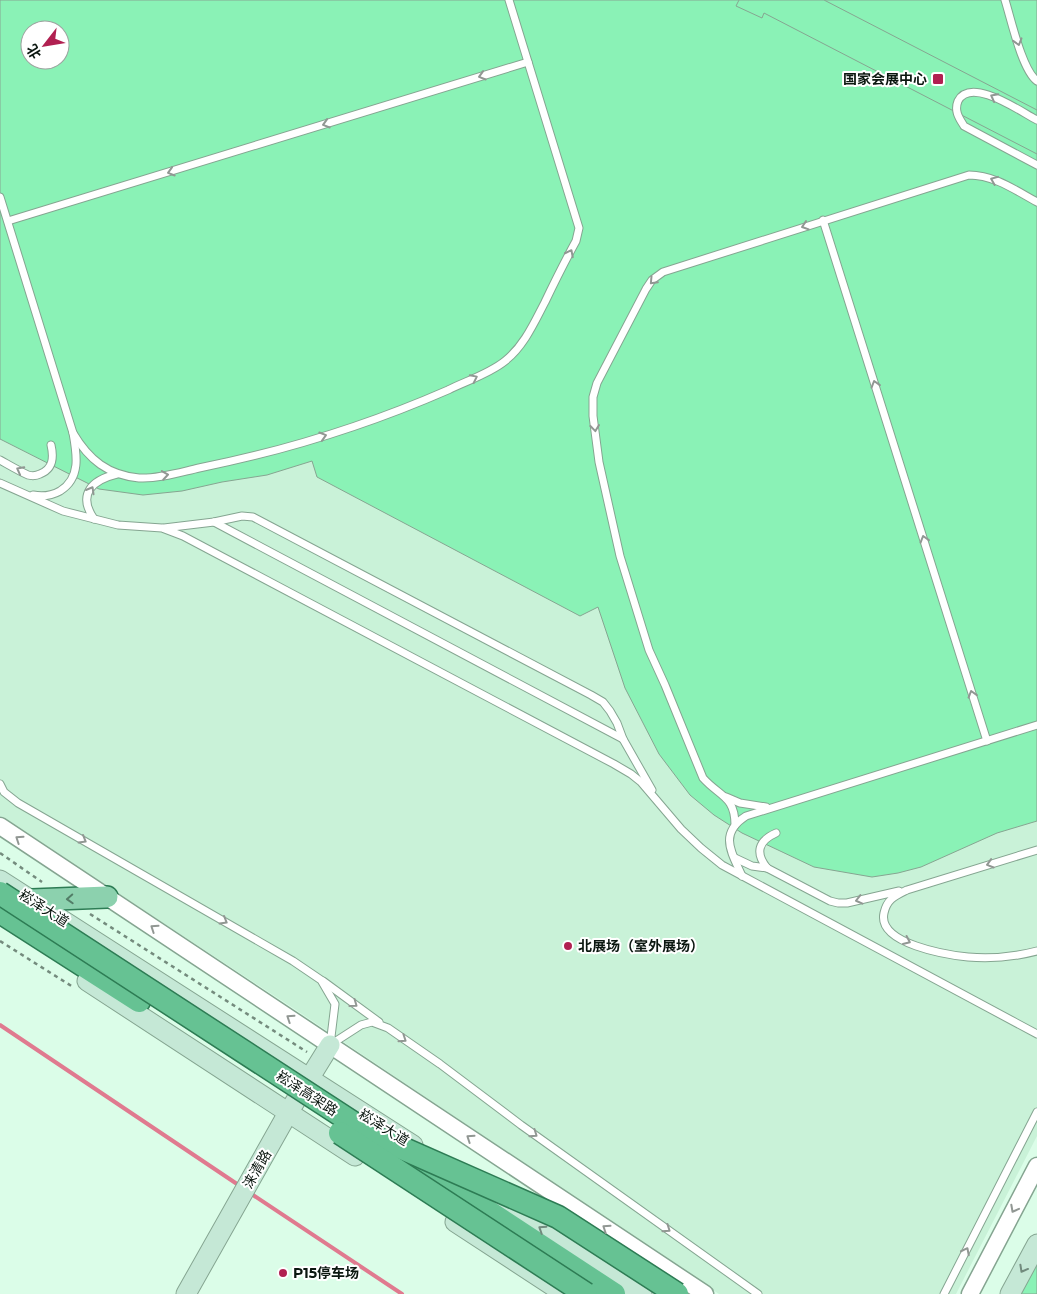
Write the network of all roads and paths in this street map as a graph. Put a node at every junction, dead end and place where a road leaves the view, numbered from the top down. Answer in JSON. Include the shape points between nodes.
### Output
{"nodes":[{"id":1,"x":509,"y":0,"type":"edge"},
{"id":2,"x":1005,"y":0,"type":"edge"},
{"id":3,"x":528,"y":62,"type":"junction"},
{"id":4,"x":1037,"y":81,"type":"edge"},
{"id":5,"x":1037,"y":120,"type":"edge"},
{"id":6,"x":1037,"y":165,"type":"edge"},
{"id":7,"x":0,"y":197,"type":"edge"},
{"id":8,"x":1037,"y":202,"type":"edge"},
{"id":9,"x":823,"y":220,"type":"junction"},
{"id":10,"x":8,"y":222,"type":"junction"},
{"id":11,"x":74,"y":433,"type":"junction"},
{"id":12,"x":51,"y":445,"type":"dead end"},
{"id":13,"x":0,"y":460,"type":"edge"},
{"id":14,"x":117,"y":474,"type":"junction"},
{"id":15,"x":0,"y":483,"type":"edge"},
{"id":16,"x":23,"y":493,"type":"junction"},
{"id":17,"x":94,"y":519,"type":"junction"},
{"id":18,"x":214,"y":522,"type":"junction"},
{"id":19,"x":162,"y":528,"type":"junction"},
{"id":20,"x":1037,"y":725,"type":"edge"},
{"id":21,"x":623,"y":739,"type":"junction"},
{"id":22,"x":987,"y":741,"type":"junction"},
{"id":23,"x":0,"y":784,"type":"edge"},
{"id":24,"x":725,"y":796,"type":"junction"},
{"id":25,"x":779,"y":805,"type":"junction"},
{"id":26,"x":662,"y":807,"type":"junction"},
{"id":27,"x":735,"y":825,"type":"junction"},
{"id":28,"x":0,"y":826,"type":"edge"},
{"id":29,"x":776,"y":833,"type":"dead end"},
{"id":30,"x":1037,"y":850,"type":"edge"},
{"id":31,"x":0,"y":853,"type":"edge"},
{"id":32,"x":735,"y":858,"type":"junction"},
{"id":33,"x":767,"y":868,"type":"junction"},
{"id":34,"x":742,"y":876,"type":"junction"},
{"id":35,"x":0,"y":880,"type":"edge"},
{"id":36,"x":907,"y":890,"type":"junction"},
{"id":37,"x":0,"y":893,"type":"edge"},
{"id":38,"x":107,"y":897,"type":"junction"},
{"id":39,"x":65,"y":899,"type":"junction"},
{"id":40,"x":32,"y":900,"type":"junction"},
{"id":41,"x":0,"y":912,"type":"edge"},
{"id":42,"x":90,"y":914,"type":"dead end"},
{"id":43,"x":0,"y":923,"type":"edge"},
{"id":44,"x":1037,"y":951,"type":"edge"},
{"id":45,"x":321,"y":980,"type":"junction"},
{"id":46,"x":139,"y":1001,"type":"junction"},
{"id":47,"x":388,"y":1028,"type":"junction"},
{"id":48,"x":1037,"y":1034,"type":"edge"},
{"id":49,"x":326,"y":1053,"type":"junction"},
{"id":50,"x":310,"y":1079,"type":"junction"},
{"id":51,"x":1037,"y":1112,"type":"edge"},
{"id":52,"x":288,"y":1113,"type":"junction"},
{"id":53,"x":370,"y":1134,"type":"junction"},
{"id":54,"x":1037,"y":1166,"type":"edge"},
{"id":55,"x":1037,"y":1244,"type":"edge"},
{"id":56,"x":186,"y":1294,"type":"edge"},
{"id":57,"x":565,"y":1294,"type":"edge"},
{"id":58,"x":586,"y":1294,"type":"edge"},
{"id":59,"x":614,"y":1294,"type":"edge"},
{"id":60,"x":642,"y":1294,"type":"edge"},
{"id":61,"x":676,"y":1294,"type":"edge"},
{"id":62,"x":705,"y":1294,"type":"edge"},
{"id":63,"x":758,"y":1294,"type":"edge"},
{"id":64,"x":944,"y":1294,"type":"edge"},
{"id":65,"x":970,"y":1294,"type":"edge"},
{"id":66,"x":1010,"y":1294,"type":"edge"}],
"edges":[{"from":1,"to":3,"type":"lane"},
{"from":2,"to":4,"type":"lane","one_way":true,"via":[[1022,57],[1032,78]]},
{"from":3,"to":10,"type":"lane","one_way":true},
{"from":14,"to":3,"type":"lane","one_way":true,"via":[[141,478],[164,475],[284,448],[355,426],[476,377],[504,362],[522,345],[576,241],[579,228]]},
{"from":5,"to":6,"type":"lane","one_way":true,"via":[[980,91],[965,94],[956,109],[964,126]]},
{"from":7,"to":10,"type":"lane"},
{"from":8,"to":9,"type":"lane","one_way":true,"via":[[996,180],[969,175]]},
{"from":22,"to":9,"type":"lane","one_way":true},
{"from":9,"to":24,"type":"lane","one_way":true,"via":[[663,272],[652,280],[597,383],[594,397],[599,462],[609,509],[648,650],[704,778]]},
{"from":10,"to":11,"type":"lane"},
{"from":11,"to":14,"type":"lane","via":[[96,461]]},
{"from":11,"to":16,"type":"lane","via":[[77,462],[74,475],[66,486],[54,494]]},
{"from":12,"to":13,"type":"lane","one_way":true,"via":[[52,463],[36,476]]},
{"from":17,"to":14,"type":"lane","one_way":true,"via":[[87,509],[89,489],[97,480]]},
{"from":15,"to":16,"type":"lane"},
{"from":16,"to":17,"type":"lane","via":[[63,511]]},
{"from":17,"to":19,"type":"lane","via":[[118,525]]},
{"from":18,"to":19,"type":"lane"},
{"from":18,"to":21,"type":"lane"},
{"from":18,"to":21,"type":"lane","via":[[253,516],[591,695],[610,711]]},
{"from":19,"to":26,"type":"lane","via":[[183,536],[614,764],[641,782]]},
{"from":20,"to":22,"type":"lane"},
{"from":21,"to":26,"type":"lane"},
{"from":22,"to":25,"type":"lane"},
{"from":23,"to":45,"type":"lane","one_way":true,"via":[[4,792],[18,803]]},
{"from":24,"to":25,"type":"lane","via":[[754,806]]},
{"from":24,"to":27,"type":"lane","via":[[732,805]]},
{"from":25,"to":27,"type":"lane","via":[[746,816]]},
{"from":26,"to":34,"type":"lane","via":[[701,848]]},
{"from":27,"to":32,"type":"lane","via":[[729,847]]},
{"from":38,"to":28,"type":"street","one_way":true},
{"from":29,"to":33,"type":"lane","via":[[767,837],[759,851]]},
{"from":30,"to":36,"type":"lane","one_way":true},
{"from":31,"to":39,"type":"path"},
{"from":32,"to":33,"type":"lane","via":[[752,866]]},
{"from":32,"to":34,"type":"lane"},
{"from":36,"to":33,"type":"lane","one_way":true,"via":[[838,903]]},
{"from":34,"to":48,"type":"lane"},
{"from":35,"to":40,"type":"main road","name":"崧泽大道"},
{"from":36,"to":44,"type":"lane","one_way":true,"via":[[892,898],[883,917],[893,935],[910,943],[934,952],[969,957],[1006,958]]},
{"from":37,"to":53,"type":"highway","name":"崧泽高架路","bridge":true},
{"from":38,"to":39,"type":"main road","one_way":true},
{"from":49,"to":38,"type":"street","one_way":true},
{"from":39,"to":40,"type":"main road"},
{"from":40,"to":50,"type":"main road","name":"崧泽大道"},
{"from":41,"to":46,"type":"highway","name":"崧泽高架路"},
{"from":42,"to":49,"type":"path"},
{"from":43,"to":46,"type":"highway"},
{"from":43,"to":52,"type":"main road"},
{"from":45,"to":47,"type":"lane","one_way":true},
{"from":45,"to":49,"type":"lane","via":[[335,1004]]},
{"from":46,"to":58,"type":"highway","name":"崧泽高架路","bridge":true},
{"from":47,"to":49,"type":"lane","via":[[372,1022],[361,1025]]},
{"from":47,"to":63,"type":"lane","one_way":true},
{"from":49,"to":50,"type":"main road","name":"涞清路"},
{"from":62,"to":49,"type":"street","one_way":true},
{"from":50,"to":52,"type":"main road","name":"涞清路"},
{"from":60,"to":50,"type":"main road","name":"崧泽大道","one_way":true},
{"from":64,"to":51,"type":"lane","one_way":true},
{"from":52,"to":56,"type":"main road","name":"涞清路"},
{"from":52,"to":57,"type":"main road"},
{"from":53,"to":59,"type":"highway","name":"崧泽高架路","bridge":true},
{"from":53,"to":61,"type":"highway","bridge":true,"via":[[558,1217]]},
{"from":54,"to":65,"type":"street","one_way":true},
{"from":55,"to":66,"type":"main road","one_way":true}]}
